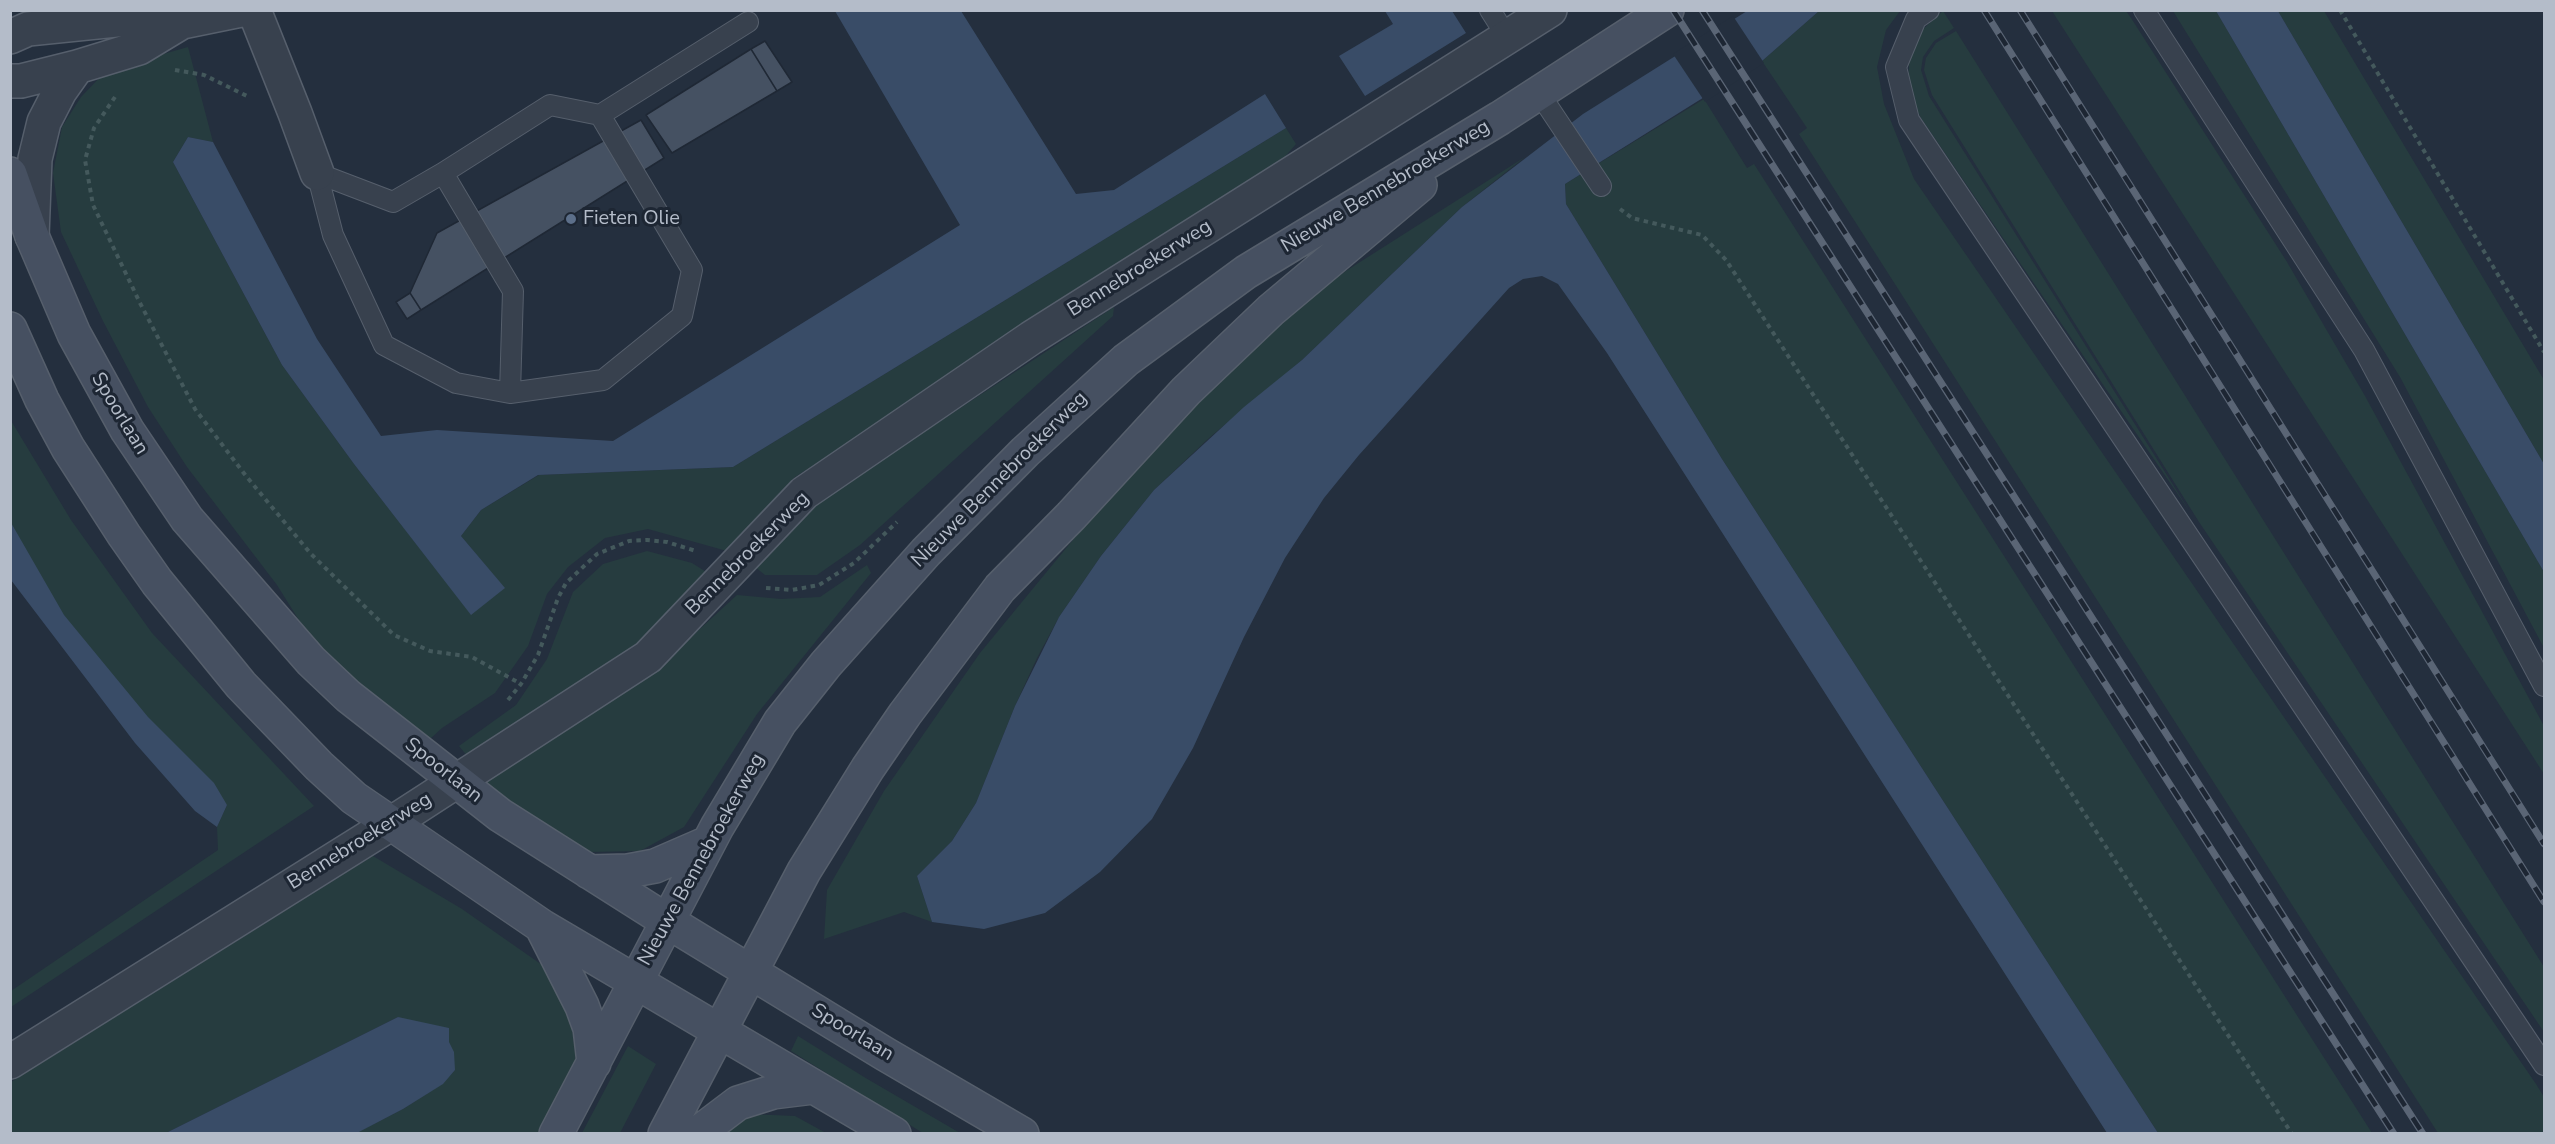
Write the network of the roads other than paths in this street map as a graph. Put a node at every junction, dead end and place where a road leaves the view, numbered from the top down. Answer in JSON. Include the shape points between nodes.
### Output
{"nodes":[{"id":1,"x":241,"y":10,"type":"edge"},
{"id":2,"x":254,"y":10,"type":"edge"},
{"id":3,"x":1550,"y":10,"type":"edge"},
{"id":4,"x":1667,"y":10,"type":"edge"},
{"id":5,"x":1929,"y":10,"type":"edge"},
{"id":6,"x":2144,"y":10,"type":"edge"},
{"id":7,"x":182,"y":22,"type":"junction"},
{"id":8,"x":748,"y":22,"type":"dead end"},
{"id":9,"x":1499,"y":24,"type":"edge"},
{"id":10,"x":16,"y":28,"type":"edge"},
{"id":11,"x":77,"y":67,"type":"junction"},
{"id":12,"x":10,"y":81,"type":"edge"},
{"id":13,"x":1539,"y":93,"type":"junction"},
{"id":14,"x":600,"y":115,"type":"junction"},
{"id":15,"x":1500,"y":118,"type":"junction"},
{"id":16,"x":317,"y":173,"type":"junction"},
{"id":17,"x":443,"y":173,"type":"junction"},
{"id":18,"x":10,"y":174,"type":"edge"},
{"id":19,"x":1601,"y":186,"type":"road end"},
{"id":20,"x":33,"y":237,"type":"junction"},
{"id":21,"x":10,"y":329,"type":"edge"},
{"id":22,"x":510,"y":393,"type":"junction"},
{"id":23,"x":2544,"y":686,"type":"edge"},
{"id":24,"x":456,"y":781,"type":"junction"},
{"id":25,"x":392,"y":823,"type":"junction"},
{"id":26,"x":708,"y":843,"type":"junction"},
{"id":27,"x":589,"y":872,"type":"junction"},
{"id":28,"x":667,"y":921,"type":"junction"},
{"id":29,"x":543,"y":927,"type":"junction"},
{"id":30,"x":750,"y":971,"type":"junction"},
{"id":31,"x":635,"y":982,"type":"junction"},
{"id":32,"x":718,"y":1030,"type":"junction"},
{"id":33,"x":10,"y":1062,"type":"edge"},
{"id":34,"x":594,"y":1063,"type":"junction"},
{"id":35,"x":2544,"y":1065,"type":"edge"},
{"id":36,"x":814,"y":1087,"type":"junction"},
{"id":37,"x":556,"y":1134,"type":"edge"},
{"id":38,"x":665,"y":1134,"type":"edge"},
{"id":39,"x":696,"y":1134,"type":"edge"},
{"id":40,"x":894,"y":1134,"type":"edge"},
{"id":41,"x":1022,"y":1134,"type":"edge"}],
"edges":[{"from":1,"to":7,"type":"street"},
{"from":2,"to":16,"type":"street"},
{"from":3,"to":9,"type":"street","name":"Bennebroekerweg"},
{"from":4,"to":13,"type":"main road"},
{"from":5,"to":35,"type":"lane","via":[[1916,19],[1896,67],[1909,120]]},
{"from":6,"to":23,"type":"lane","via":[[2364,350]]},
{"from":7,"to":10,"type":"street","via":[[136,18]]},
{"from":7,"to":11,"type":"street","via":[[139,48]]},
{"from":8,"to":14,"type":"lane"},
{"from":9,"to":24,"type":"street","name":"Bennebroekerweg","via":[[804,493],[648,657]]},
{"from":11,"to":12,"type":"street"},
{"from":11,"to":20,"type":"street","name":"Spoorlaan","via":[[44,122],[35,159]]},
{"from":13,"to":15,"type":"main road"},
{"from":13,"to":19,"type":"lane"},
{"from":14,"to":17,"type":"lane","via":[[550,105]]},
{"from":14,"to":22,"type":"lane","via":[[692,270],[682,316],[603,380]]},
{"from":15,"to":26,"type":"main road","name":"Nieuwe Bennebroekerweg","via":[[1246,272],[1126,360],[1074,405],[926,552],[826,664],[780,722]]},
{"from":15,"to":30,"type":"main road","name":"Nieuwe Bennebroekerweg","via":[[1271,310],[1186,391],[1000,588],[868,768],[804,872]]},
{"from":16,"to":17,"type":"lane","via":[[393,202]]},
{"from":16,"to":22,"type":"lane","via":[[333,235],[384,345],[456,383]]},
{"from":17,"to":22,"type":"lane","via":[[513,291]]},
{"from":18,"to":20,"type":"main road","name":"Spoorlaan"},
{"from":20,"to":24,"type":"main road","name":"Spoorlaan","via":[[96,375],[127,430],[187,519],[311,661],[348,696]]},
{"from":21,"to":25,"type":"main road","via":[[68,448],[157,582],[288,736],[354,798]]},
{"from":24,"to":25,"type":"street","name":"Bennebroekerweg"},
{"from":24,"to":27,"type":"main road","name":"Spoorlaan"},
{"from":25,"to":29,"type":"main road"},
{"from":25,"to":33,"type":"street","name":"Bennebroekerweg"},
{"from":26,"to":27,"type":"main road","via":[[655,866]]},
{"from":26,"to":28,"type":"main road","name":"Nieuwe Bennebroekerweg"},
{"from":27,"to":28,"type":"main road","name":"Spoorlaan"},
{"from":28,"to":30,"type":"main road","name":"Spoorlaan"},
{"from":28,"to":31,"type":"main road","name":"Nieuwe Bennebroekerweg"},
{"from":29,"to":31,"type":"main road"},
{"from":29,"to":34,"type":"main road","via":[[582,1006],[590,1028]]},
{"from":30,"to":32,"type":"main road","name":"Nieuwe Bennebroekerweg"},
{"from":30,"to":41,"type":"main road","name":"Spoorlaan"},
{"from":31,"to":32,"type":"main road"},
{"from":31,"to":34,"type":"main road","name":"Nieuwe Bennebroekerweg"},
{"from":32,"to":36,"type":"main road"},
{"from":32,"to":38,"type":"main road","name":"Nieuwe Bennebroekerweg"},
{"from":34,"to":37,"type":"main road","name":"Nieuwe Bennebroekerweg"},
{"from":36,"to":39,"type":"main road","via":[[773,1092],[738,1102]]},
{"from":36,"to":40,"type":"main road"}]}
